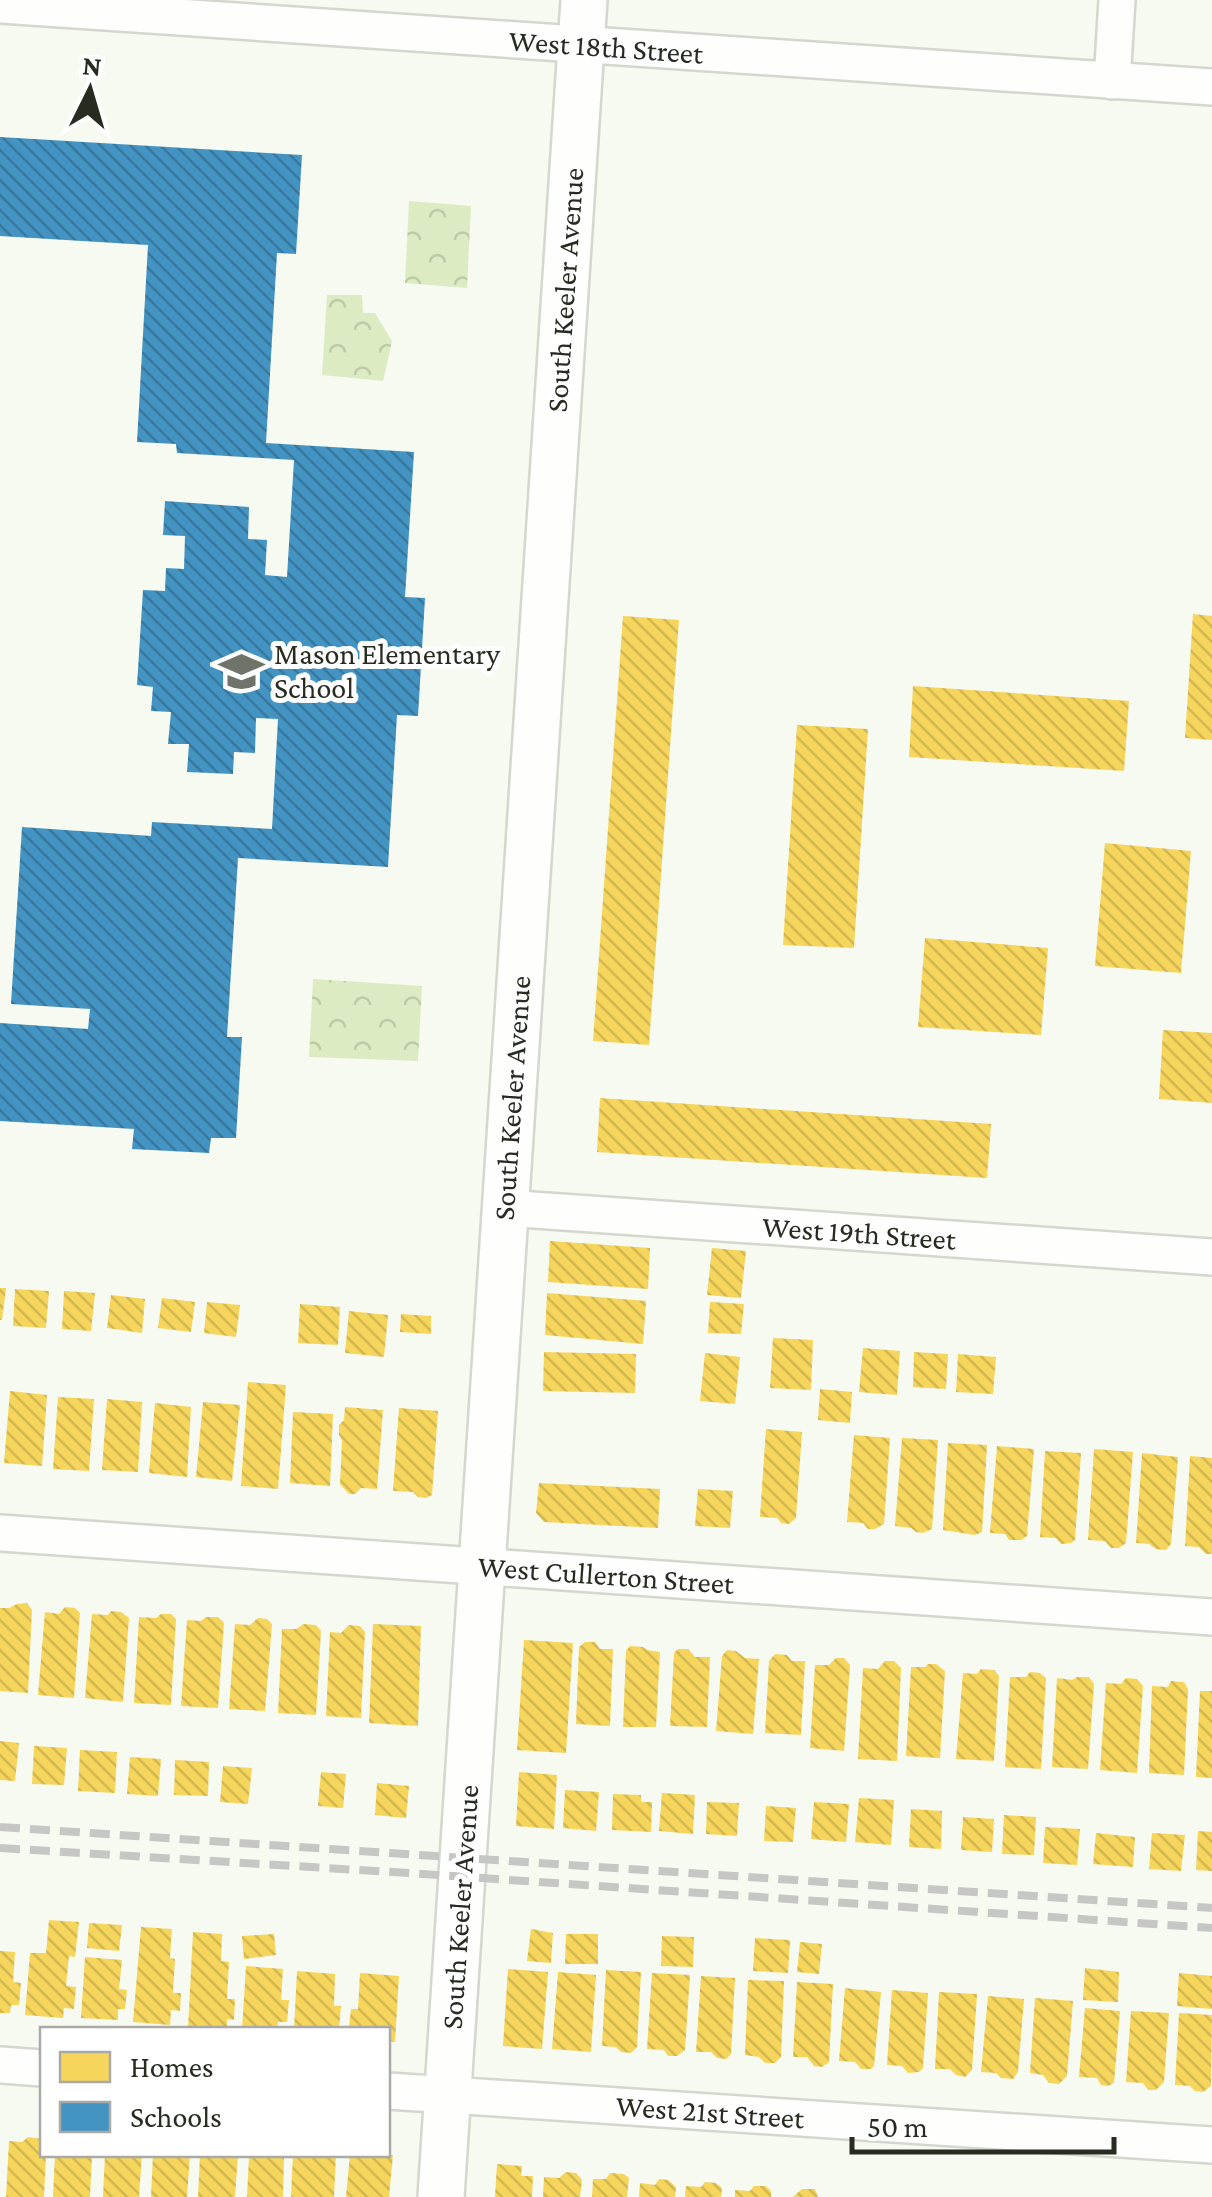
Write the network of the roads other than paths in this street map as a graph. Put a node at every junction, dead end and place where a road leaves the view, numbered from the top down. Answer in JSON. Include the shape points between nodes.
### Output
{"nodes":[{"id":1,"x":584,"y":0,"type":"edge"},
{"id":2,"x":1117,"y":0,"type":"edge"},
{"id":3,"x":0,"y":5,"type":"edge"},
{"id":4,"x":581,"y":44,"type":"junction"},
{"id":5,"x":1112,"y":81,"type":"junction"},
{"id":6,"x":1212,"y":87,"type":"edge"},
{"id":7,"x":505,"y":1208,"type":"junction"},
{"id":8,"x":1212,"y":1258,"type":"edge"},
{"id":9,"x":0,"y":1533,"type":"edge"},
{"id":10,"x":482,"y":1567,"type":"junction"},
{"id":11,"x":1212,"y":1617,"type":"edge"},
{"id":12,"x":0,"y":2065,"type":"edge"},
{"id":13,"x":40,"y":2068,"type":"edge"},
{"id":14,"x":390,"y":2091,"type":"edge"},
{"id":15,"x":448,"y":2095,"type":"junction"},
{"id":16,"x":1212,"y":2145,"type":"edge"},
{"id":17,"x":441,"y":2197,"type":"edge"}],
"edges":[{"from":1,"to":4,"type":"street","name":"South Keeler Avenue"},
{"from":2,"to":5,"type":"street"},
{"from":3,"to":4,"type":"street","name":"West 18th Street"},
{"from":4,"to":5,"type":"street","name":"West 18th Street"},
{"from":4,"to":7,"type":"street","name":"South Keeler Avenue"},
{"from":5,"to":6,"type":"street","name":"West 18th Street"},
{"from":7,"to":8,"type":"street","name":"West 19th Street"},
{"from":7,"to":10,"type":"street","name":"South Keeler Avenue"},
{"from":9,"to":10,"type":"street","name":"West Cullerton Street"},
{"from":10,"to":11,"type":"street","name":"West Cullerton Street"},
{"from":10,"to":15,"type":"street","name":"South Keeler Avenue"},
{"from":12,"to":13,"type":"street"},
{"from":14,"to":15,"type":"street","name":"West 21st Street"},
{"from":15,"to":16,"type":"street","name":"West 21st Street"},
{"from":15,"to":17,"type":"street","name":"South Keeler Avenue"}]}
